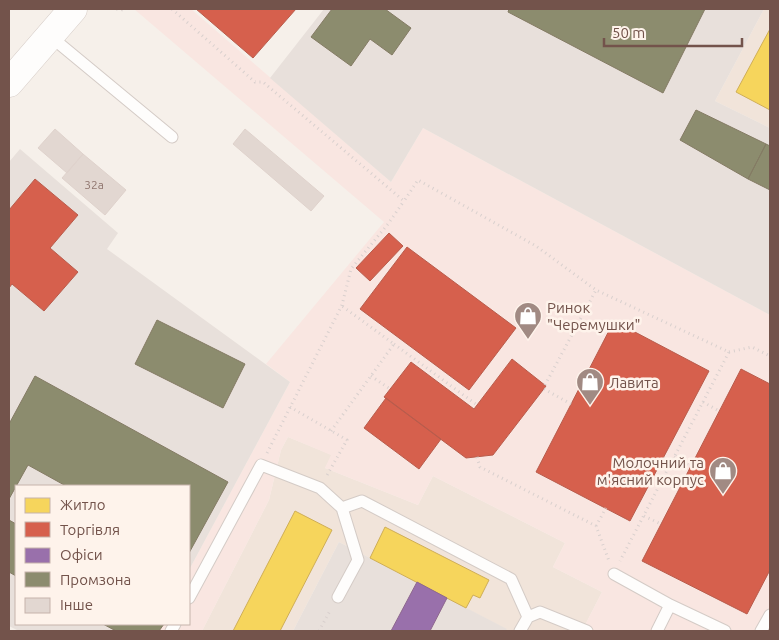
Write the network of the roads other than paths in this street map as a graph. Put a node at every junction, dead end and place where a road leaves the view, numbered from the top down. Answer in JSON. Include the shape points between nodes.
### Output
{"nodes":[{"id":1,"x":72,"y":9,"type":"edge"},
{"id":2,"x":50,"y":35,"type":"junction"},
{"id":3,"x":9,"y":83,"type":"edge"},
{"id":4,"x":172,"y":137,"type":"dead end"},
{"id":5,"x":342,"y":508,"type":"junction"},
{"id":6,"x":614,"y":574,"type":"road end"},
{"id":7,"x":190,"y":596,"type":"edge"},
{"id":8,"x":338,"y":598,"type":"road end"},
{"id":9,"x":670,"y":605,"type":"junction"},
{"id":10,"x":770,"y":615,"type":"edge"},
{"id":11,"x":528,"y":617,"type":"junction"},
{"id":12,"x":520,"y":631,"type":"edge"},
{"id":13,"x":587,"y":631,"type":"edge"},
{"id":14,"x":657,"y":631,"type":"edge"},
{"id":15,"x":725,"y":631,"type":"edge"},
{"id":16,"x":761,"y":631,"type":"edge"}],
"edges":[{"from":1,"to":2,"type":"main road"},
{"from":2,"to":3,"type":"main road"},
{"from":2,"to":4,"type":"lane"},
{"from":5,"to":7,"type":"lane","via":[[320,488],[261,465]]},
{"from":5,"to":8,"type":"lane","via":[[358,560]]},
{"from":5,"to":11,"type":"lane","via":[[362,501],[511,579]]},
{"from":6,"to":9,"type":"lane"},
{"from":9,"to":14,"type":"lane"},
{"from":9,"to":15,"type":"lane"},
{"from":10,"to":16,"type":"lane"},
{"from":11,"to":12,"type":"lane"},
{"from":11,"to":13,"type":"lane","via":[[536,612],[546,613]]}]}
